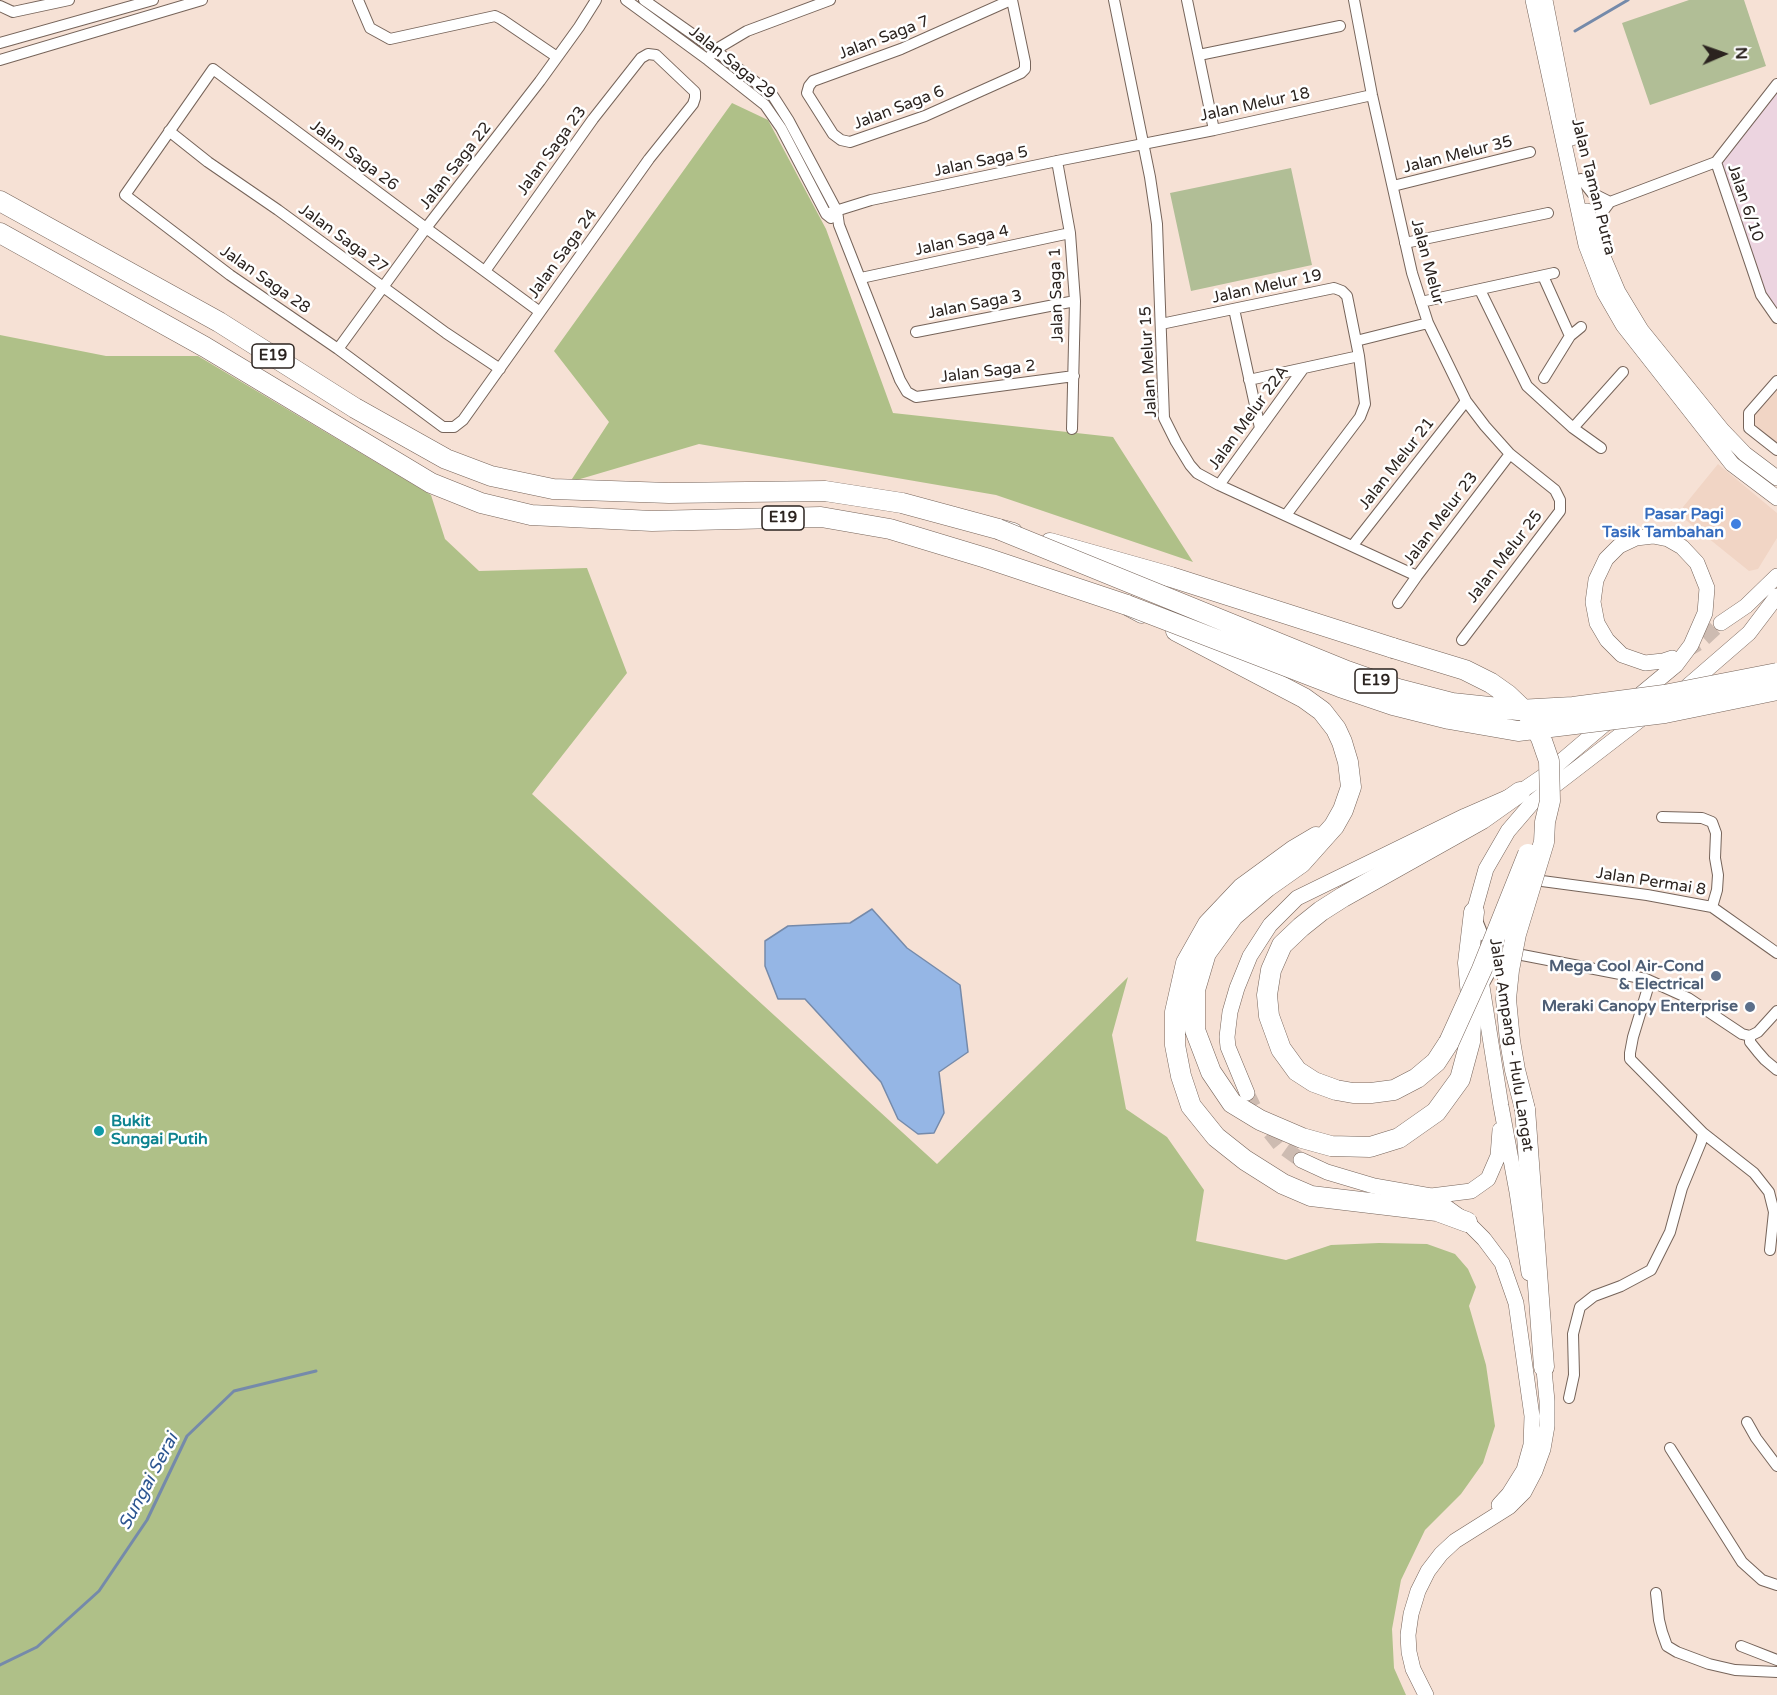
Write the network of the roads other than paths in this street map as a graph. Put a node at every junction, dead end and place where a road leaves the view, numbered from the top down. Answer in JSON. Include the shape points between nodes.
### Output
{"nodes":[{"id":1,"x":69,"y":0,"type":"edge"},
{"id":2,"x":153,"y":0,"type":"edge"},
{"id":3,"x":202,"y":0,"type":"edge"},
{"id":4,"x":358,"y":0,"type":"edge"},
{"id":5,"x":596,"y":0,"type":"edge"},
{"id":6,"x":626,"y":0,"type":"edge"},
{"id":7,"x":644,"y":0,"type":"edge"},
{"id":8,"x":830,"y":0,"type":"edge"},
{"id":9,"x":1012,"y":0,"type":"edge"},
{"id":10,"x":1114,"y":0,"type":"edge"},
{"id":11,"x":1187,"y":0,"type":"edge"},
{"id":12,"x":1354,"y":0,"type":"edge"},
{"id":13,"x":1533,"y":0,"type":"edge"},
{"id":14,"x":1545,"y":0,"type":"edge"},
{"id":15,"x":1,"y":7,"type":"edge"},
{"id":16,"x":1543,"y":24,"type":"junction"},
{"id":17,"x":1340,"y":26,"type":"dead end"},
{"id":18,"x":0,"y":43,"type":"edge"},
{"id":19,"x":715,"y":50,"type":"junction"},
{"id":20,"x":1199,"y":55,"type":"junction"},
{"id":21,"x":557,"y":57,"type":"junction"},
{"id":22,"x":0,"y":60,"type":"edge"},
{"id":23,"x":708,"y":60,"type":"junction"},
{"id":24,"x":1777,"y":84,"type":"edge"},
{"id":25,"x":807,"y":93,"type":"joint"},
{"id":26,"x":1372,"y":95,"type":"junction"},
{"id":27,"x":695,"y":98,"type":"joint"},
{"id":28,"x":1214,"y":130,"type":"junction"},
{"id":29,"x":169,"y":132,"type":"junction"},
{"id":30,"x":1143,"y":144,"type":"junction"},
{"id":31,"x":1530,"y":152,"type":"dead end"},
{"id":32,"x":1057,"y":161,"type":"junction"},
{"id":33,"x":1716,"y":162,"type":"junction"},
{"id":34,"x":1581,"y":179,"type":"junction"},
{"id":35,"x":1394,"y":186,"type":"junction"},
{"id":36,"x":0,"y":201,"type":"edge"},
{"id":37,"x":1610,"y":202,"type":"junction"},
{"id":38,"x":832,"y":212,"type":"junction"},
{"id":39,"x":1548,"y":213,"type":"dead end"},
{"id":40,"x":426,"y":228,"type":"junction"},
{"id":41,"x":0,"y":233,"type":"edge"},
{"id":42,"x":1070,"y":233,"type":"junction"},
{"id":43,"x":1595,"y":238,"type":"junction"},
{"id":44,"x":1405,"y":243,"type":"junction"},
{"id":45,"x":485,"y":271,"type":"junction"},
{"id":46,"x":1554,"y":273,"type":"dead end"},
{"id":47,"x":1543,"y":276,"type":"junction"},
{"id":48,"x":861,"y":278,"type":"junction"},
{"id":49,"x":383,"y":287,"type":"junction"},
{"id":50,"x":1480,"y":290,"type":"junction"},
{"id":51,"x":1075,"y":302,"type":"junction"},
{"id":52,"x":1421,"y":302,"type":"junction"},
{"id":53,"x":1234,"y":309,"type":"junction"},
{"id":54,"x":540,"y":312,"type":"junction"},
{"id":55,"x":1777,"y":318,"type":"edge"},
{"id":56,"x":1428,"y":322,"type":"junction"},
{"id":57,"x":1161,"y":324,"type":"junction"},
{"id":58,"x":1581,"y":327,"type":"dead end"},
{"id":59,"x":916,"y":332,"type":"dead end"},
{"id":60,"x":1570,"y":336,"type":"junction"},
{"id":61,"x":1356,"y":341,"type":"junction"},
{"id":62,"x":338,"y":349,"type":"junction"},
{"id":63,"x":1359,"y":356,"type":"junction"},
{"id":64,"x":500,"y":369,"type":"junction"},
{"id":65,"x":1303,"y":369,"type":"junction"},
{"id":66,"x":1623,"y":372,"type":"dead end"},
{"id":67,"x":1074,"y":376,"type":"junction"},
{"id":68,"x":1544,"y":378,"type":"dead end"},
{"id":69,"x":1249,"y":380,"type":"junction"},
{"id":70,"x":1777,"y":381,"type":"edge"},
{"id":71,"x":908,"y":392,"type":"joint"},
{"id":72,"x":1466,"y":401,"type":"junction"},
{"id":73,"x":454,"y":427,"type":"joint"},
{"id":74,"x":1260,"y":428,"type":"junction"},
{"id":75,"x":1573,"y":428,"type":"junction"},
{"id":76,"x":1072,"y":429,"type":"dead end"},
{"id":77,"x":1601,"y":448,"type":"dead end"},
{"id":78,"x":1777,"y":450,"type":"edge"},
{"id":79,"x":1510,"y":454,"type":"junction"},
{"id":80,"x":1745,"y":454,"type":"junction"},
{"id":81,"x":1777,"y":478,"type":"edge"},
{"id":82,"x":1219,"y":485,"type":"junction"},
{"id":83,"x":1777,"y":485,"type":"edge"},
{"id":84,"x":1556,"y":490,"type":"joint"},
{"id":85,"x":1777,"y":498,"type":"edge"},
{"id":86,"x":1286,"y":515,"type":"junction"},
{"id":87,"x":998,"y":529,"type":"junction"},
{"id":88,"x":1353,"y":545,"type":"junction"},
{"id":89,"x":1417,"y":576,"type":"junction"},
{"id":90,"x":1777,"y":576,"type":"edge"},
{"id":91,"x":1777,"y":598,"type":"edge"},
{"id":92,"x":1398,"y":603,"type":"dead end"},
{"id":93,"x":1127,"y":605,"type":"junction"},
{"id":94,"x":1721,"y":623,"type":"tunnel mouth"},
{"id":95,"x":1462,"y":640,"type":"dead end"},
{"id":96,"x":1672,"y":658,"type":"tunnel mouth"},
{"id":97,"x":1777,"y":673,"type":"edge"},
{"id":98,"x":1777,"y":690,"type":"edge"},
{"id":99,"x":1520,"y":792,"type":"junction"},
{"id":100,"x":1662,"y":817,"type":"dead end"},
{"id":101,"x":1545,"y":822,"type":"junction"},
{"id":102,"x":1334,"y":826,"type":"junction"},
{"id":103,"x":1542,"y":881,"type":"dead end"},
{"id":104,"x":1712,"y":906,"type":"junction"},
{"id":105,"x":1474,"y":912,"type":"junction"},
{"id":106,"x":1777,"y":953,"type":"edge"},
{"id":107,"x":1517,"y":954,"type":"junction"},
{"id":108,"x":1650,"y":981,"type":"junction"},
{"id":109,"x":1482,"y":989,"type":"junction"},
{"id":110,"x":1777,"y":1011,"type":"edge"},
{"id":111,"x":1750,"y":1036,"type":"junction"},
{"id":112,"x":1777,"y":1070,"type":"edge"},
{"id":113,"x":1247,"y":1093,"type":"tunnel mouth"},
{"id":114,"x":1501,"y":1106,"type":"junction"},
{"id":115,"x":1703,"y":1133,"type":"junction"},
{"id":116,"x":1301,"y":1160,"type":"tunnel mouth"},
{"id":117,"x":1431,"y":1196,"type":"junction"},
{"id":118,"x":1467,"y":1222,"type":"junction"},
{"id":119,"x":1770,"y":1250,"type":"dead end"},
{"id":120,"x":1544,"y":1367,"type":"junction"},
{"id":121,"x":1569,"y":1398,"type":"dead end"},
{"id":122,"x":1747,"y":1422,"type":"dead end"},
{"id":123,"x":1670,"y":1448,"type":"dead end"},
{"id":124,"x":1777,"y":1466,"type":"edge"},
{"id":125,"x":1476,"y":1529,"type":"junction"},
{"id":126,"x":1777,"y":1585,"type":"edge"},
{"id":127,"x":1656,"y":1593,"type":"dead end"},
{"id":128,"x":1740,"y":1646,"type":"dead end"},
{"id":129,"x":1777,"y":1660,"type":"edge"},
{"id":130,"x":1777,"y":1672,"type":"edge"},
{"id":131,"x":1426,"y":1695,"type":"edge"}],
"edges":[{"from":1,"to":15,"type":"street","via":[[13,12]]},
{"from":2,"to":18,"type":"street"},
{"from":3,"to":22,"type":"street"},
{"from":4,"to":21,"type":"street","via":[[370,28],[390,39],[495,16]]},
{"from":5,"to":21,"type":"street","name":"Jalan Saga 22"},
{"from":6,"to":23,"type":"street","name":"Jalan Saga 29"},
{"from":7,"to":19,"type":"street","name":"Jalan Saga 29"},
{"from":8,"to":19,"type":"street","via":[[747,31]]},
{"from":9,"to":25,"type":"street","name":"Jalan Saga 7","via":[[901,50],[813,81]]},
{"from":9,"to":25,"type":"street","name":"Jalan Saga 6","via":[[1025,62],[1021,73],[926,116],[850,142],[832,134]]},
{"from":10,"to":30,"type":"street","name":"Jalan Melur 15"},
{"from":11,"to":20,"type":"street"},
{"from":12,"to":26,"type":"street","name":"Jalan Melur"},
{"from":13,"to":16,"type":"street","name":"Jalan Taman Putra"},
{"from":14,"to":16,"type":"street","name":"Jalan Taman Putra"},
{"from":16,"to":34,"type":"street","name":"Jalan Taman Putra"},
{"from":16,"to":85,"type":"street","name":"Jalan Taman Putra","via":[[1586,245],[1604,292],[1623,325],[1732,464]]},
{"from":17,"to":20,"type":"street"},
{"from":19,"to":23,"type":"street"},
{"from":19,"to":38,"type":"street","name":"Jalan Saga 29","via":[[773,96]]},
{"from":20,"to":28,"type":"street"},
{"from":21,"to":40,"type":"street","name":"Jalan Saga 22"},
{"from":23,"to":38,"type":"street","name":"Jalan Saga 29","via":[[765,105]]},
{"from":24,"to":33,"type":"street"},
{"from":26,"to":28,"type":"street","name":"Jalan Melur 18"},
{"from":26,"to":35,"type":"street","name":"Jalan Melur"},
{"from":27,"to":45,"type":"street","name":"Jalan Saga 23","via":[[695,92],[656,55],[641,58]]},
{"from":27,"to":54,"type":"street","name":"Jalan Saga 24"},
{"from":28,"to":30,"type":"street","name":"Jalan Melur 18"},
{"from":29,"to":40,"type":"street","name":"Jalan Saga 26","via":[[213,69]]},
{"from":29,"to":49,"type":"street","name":"Jalan Saga 27"},
{"from":29,"to":62,"type":"street","name":"Jalan Saga 28","via":[[125,195],[230,275]]},
{"from":30,"to":32,"type":"street","name":"Jalan Saga 5"},
{"from":30,"to":57,"type":"street","name":"Jalan Melur 15","via":[[1157,224]]},
{"from":31,"to":35,"type":"street","name":"Jalan Melur 35"},
{"from":32,"to":38,"type":"street","name":"Jalan Saga 5"},
{"from":32,"to":42,"type":"street","name":"Jalan Saga 1"},
{"from":33,"to":37,"type":"street"},
{"from":33,"to":55,"type":"street","name":"Jalan 6/10","via":[[1761,295]]},
{"from":34,"to":37,"type":"street","via":[[1592,193]]},
{"from":34,"to":43,"type":"street","name":"Jalan Taman Putra"},
{"from":35,"to":44,"type":"street","name":"Jalan Melur"},
{"from":36,"to":87,"type":"highway","number":"E19","via":[[219,322],[355,408],[446,459],[491,477],[553,489],[669,493],[825,491],[902,503]]},
{"from":37,"to":43,"type":"street","via":[[1599,219]]},
{"from":38,"to":48,"type":"street","name":"Jalan Saga 29"},
{"from":39,"to":44,"type":"street"},
{"from":40,"to":45,"type":"street","name":"Jalan Saga 26"},
{"from":40,"to":49,"type":"street","name":"Jalan Saga 22"},
{"from":41,"to":93,"type":"highway","number":"E19","via":[[205,347],[431,483],[481,503],[531,515],[652,521],[821,517],[890,529]]},
{"from":42,"to":48,"type":"street","name":"Jalan Saga 4"},
{"from":42,"to":51,"type":"street","name":"Jalan Saga 1"},
{"from":43,"to":80,"type":"street","name":"Jalan Taman Putra","via":[[1618,292],[1641,330]]},
{"from":44,"to":52,"type":"street","name":"Jalan Melur"},
{"from":45,"to":54,"type":"street","name":"Jalan Saga 26"},
{"from":46,"to":47,"type":"street"},
{"from":47,"to":50,"type":"street"},
{"from":47,"to":60,"type":"street"},
{"from":48,"to":71,"type":"street","name":"Jalan Saga 29"},
{"from":49,"to":62,"type":"street","name":"Jalan Saga 22"},
{"from":49,"to":64,"type":"street","name":"Jalan Saga 27"},
{"from":50,"to":52,"type":"street"},
{"from":50,"to":75,"type":"street","via":[[1527,386]]},
{"from":51,"to":59,"type":"street","name":"Jalan Saga 3"},
{"from":51,"to":67,"type":"street","name":"Jalan Saga 1"},
{"from":52,"to":56,"type":"street","name":"Jalan Melur"},
{"from":53,"to":57,"type":"street","name":"Jalan Melur 19"},
{"from":53,"to":61,"type":"street","name":"Jalan Melur 19","via":[[1334,288],[1347,296]]},
{"from":53,"to":69,"type":"street"},
{"from":54,"to":64,"type":"street","name":"Jalan Saga 24"},
{"from":56,"to":61,"type":"street"},
{"from":56,"to":72,"type":"street","name":"Jalan Melur"},
{"from":57,"to":82,"type":"street","name":"Jalan Melur 15","via":[[1164,418],[1190,465]]},
{"from":58,"to":60,"type":"street"},
{"from":60,"to":68,"type":"street"},
{"from":61,"to":63,"type":"street","name":"Jalan Melur 19"},
{"from":62,"to":73,"type":"street","name":"Jalan Saga 28","via":[[443,427]]},
{"from":63,"to":65,"type":"street"},
{"from":63,"to":86,"type":"street","name":"Jalan Melur 19","via":[[1365,405],[1360,417]]},
{"from":64,"to":73,"type":"street","name":"Jalan Saga 24"},
{"from":65,"to":69,"type":"street"},
{"from":65,"to":74,"type":"street","name":"Jalan Melur 22A"},
{"from":66,"to":75,"type":"street"},
{"from":67,"to":71,"type":"street","name":"Jalan Saga 2","via":[[916,397]]},
{"from":67,"to":76,"type":"street","name":"Jalan Saga 1"},
{"from":69,"to":74,"type":"street"},
{"from":70,"to":78,"type":"street","via":[[1749,413],[1749,428]]},
{"from":72,"to":79,"type":"street","name":"Jalan Melur"},
{"from":72,"to":88,"type":"street","name":"Jalan Melur 21"},
{"from":74,"to":82,"type":"street","name":"Jalan Melur 22A"},
{"from":75,"to":77,"type":"street"},
{"from":79,"to":84,"type":"street","name":"Jalan Melur"},
{"from":79,"to":89,"type":"street","name":"Jalan Melur 23"},
{"from":80,"to":81,"type":"street","name":"Jalan Taman Putra"},
{"from":80,"to":83,"type":"street"},
{"from":82,"to":86,"type":"street","name":"Jalan Melur 15"},
{"from":84,"to":95,"type":"street","name":"Jalan Melur 25","via":[[1560,512]]},
{"from":86,"to":88,"type":"street","name":"Jalan Melur 15"},
{"from":87,"to":97,"type":"highway","number":"E19","bridge":true,"via":[[1347,671],[1452,703],[1518,710],[1573,707],[1664,695]]},
{"from":87,"to":101,"type":"highway","bridge":true,"via":[[1171,577],[1465,670],[1491,683],[1528,714],[1550,761],[1550,801]]},
{"from":88,"to":89,"type":"street","name":"Jalan Melur 15"},
{"from":89,"to":92,"type":"street","name":"Jalan Melur 23"},
{"from":90,"to":94,"type":"street","via":[[1746,606]]},
{"from":91,"to":105,"type":"street","name":"Jalan Ampang - Hulu Langat","via":[[1749,633],[1685,689],[1532,803],[1508,831],[1486,869]]},
{"from":93,"to":98,"type":"highway","number":"E19","bridge":true,"via":[[1393,705],[1518,732],[1665,713]]},
{"from":93,"to":102,"type":"highway","bridge":true,"via":[[1322,711],[1342,742],[1351,788]]},
{"from":96,"to":99,"type":"street","via":[[1645,663],[1622,655],[1597,623],[1593,602],[1596,580],[1606,558],[1636,538],[1668,539],[1697,563],[1707,588],[1706,613],[1676,665]]},
{"from":99,"to":101,"type":"highway","bridge":true,"via":[[1482,819],[1321,911],[1282,945],[1271,970],[1269,1016],[1281,1049],[1298,1071],[1336,1090],[1371,1094],[1394,1090],[1436,1062],[1449,1042]]},
{"from":99,"to":113,"type":"street","via":[[1297,898],[1270,926],[1250,956],[1230,1012],[1228,1047]]},
{"from":100,"to":104,"type":"street","via":[[1712,822],[1718,876]]},
{"from":101,"to":120,"type":"highway","bridge":true,"via":[[1544,842],[1516,934],[1506,999],[1515,1070],[1526,1109]]},
{"from":102,"to":105,"type":"highway","via":[[1301,863],[1233,916],[1206,953],[1195,990],[1195,1030],[1211,1072],[1232,1103],[1260,1120],[1332,1146],[1370,1147],[1400,1138],[1436,1112],[1460,1080],[1470,1042],[1468,963]]},
{"from":102,"to":118,"type":"highway","via":[[1242,888],[1208,924],[1186,963],[1175,1012],[1175,1046],[1191,1106],[1216,1137],[1245,1160],[1311,1196],[1437,1211]]},
{"from":103,"to":104,"type":"street","name":"Jalan Permai 8"},
{"from":104,"to":106,"type":"street","name":"Jalan Permai 8"},
{"from":105,"to":107,"type":"street","via":[[1483,935],[1498,947]]},
{"from":105,"to":109,"type":"street","name":"Jalan Ampang - Hulu Langat"},
{"from":107,"to":108,"type":"street"},
{"from":107,"to":109,"type":"street","via":[[1501,959]]},
{"from":108,"to":111,"type":"street","via":[[1688,998]]},
{"from":108,"to":115,"type":"street","via":[[1630,1059]]},
{"from":109,"to":114,"type":"street","name":"Jalan Ampang - Hulu Langat"},
{"from":110,"to":111,"type":"street"},
{"from":111,"to":112,"type":"street","via":[[1750,1042]]},
{"from":114,"to":117,"type":"street","via":[[1498,1156],[1488,1179],[1471,1191]]},
{"from":114,"to":120,"type":"street","name":"Jalan Ampang - Hulu Langat"},
{"from":115,"to":119,"type":"street","via":[[1754,1173],[1769,1192],[1774,1212]]},
{"from":115,"to":121,"type":"street","via":[[1682,1188],[1671,1232],[1651,1270],[1580,1306],[1573,1334],[1574,1375]]},
{"from":116,"to":117,"type":"street","name":"Jalan Ampang - Hulu Langat","via":[[1374,1186]]},
{"from":117,"to":118,"type":"street","name":"Jalan Ampang - Hulu Langat"},
{"from":118,"to":125,"type":"street","name":"Jalan Ampang - Hulu Langat","via":[[1502,1263],[1516,1303],[1532,1416],[1531,1445],[1524,1470],[1509,1494]]},
{"from":120,"to":125,"type":"street","name":"Jalan Ampang - Hulu Langat","via":[[1547,1426],[1535,1471],[1524,1492],[1509,1507]]},
{"from":122,"to":124,"type":"street"},
{"from":123,"to":126,"type":"street","via":[[1742,1562],[1762,1580]]},
{"from":125,"to":131,"type":"street","name":"Jalan Ampang - Hulu Langat","via":[[1441,1554],[1428,1571],[1411,1614],[1409,1652]]},
{"from":127,"to":130,"type":"street","via":[[1662,1632],[1667,1646],[1677,1653],[1735,1670]]},
{"from":128,"to":129,"type":"street"}]}
